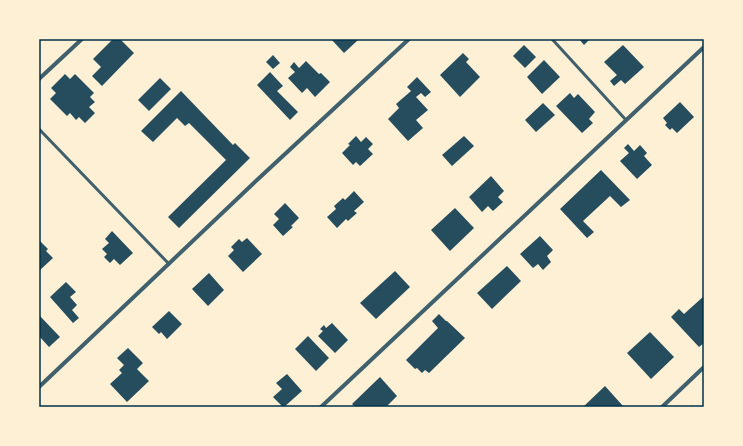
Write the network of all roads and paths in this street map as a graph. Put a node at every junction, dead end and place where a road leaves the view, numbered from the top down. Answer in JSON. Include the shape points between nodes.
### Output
{"nodes":[{"id":1,"x":82,"y":39,"type":"edge"},
{"id":2,"x":409,"y":39,"type":"edge"},
{"id":3,"x":552,"y":39,"type":"edge"},
{"id":4,"x":704,"y":47,"type":"edge"},
{"id":5,"x":39,"y":79,"type":"edge"},
{"id":6,"x":626,"y":120,"type":"junction"},
{"id":7,"x":39,"y":129,"type":"edge"},
{"id":8,"x":169,"y":264,"type":"junction"},
{"id":9,"x":704,"y":367,"type":"edge"},
{"id":10,"x":39,"y":387,"type":"edge"},
{"id":11,"x":321,"y":407,"type":"edge"},
{"id":12,"x":662,"y":407,"type":"edge"}],
"edges":[{"from":1,"to":5,"type":"street"},
{"from":2,"to":8,"type":"street"},
{"from":3,"to":6,"type":"lane"},
{"from":4,"to":6,"type":"street"},
{"from":6,"to":11,"type":"street"},
{"from":7,"to":8,"type":"lane"},
{"from":8,"to":10,"type":"street"},
{"from":9,"to":12,"type":"street"}]}
